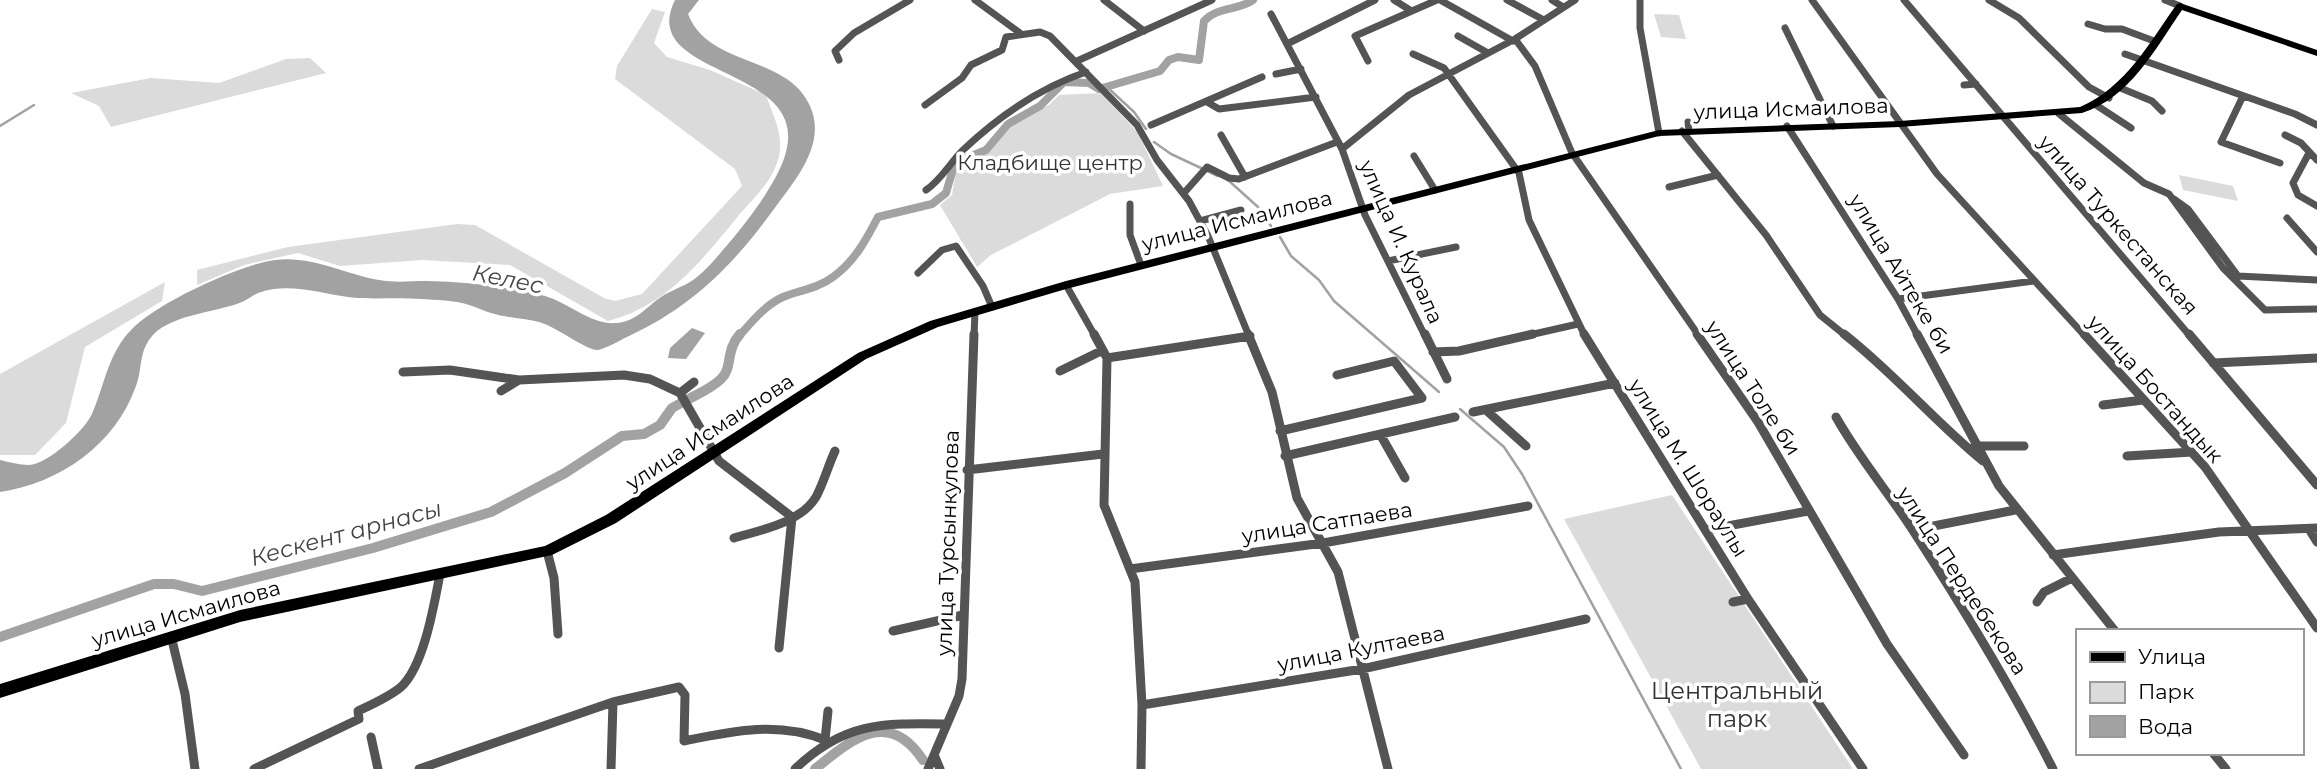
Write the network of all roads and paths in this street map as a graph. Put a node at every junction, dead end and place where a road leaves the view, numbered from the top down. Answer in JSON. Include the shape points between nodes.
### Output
{"nodes":[{"id":1,"x":910,"y":0,"type":"edge"},
{"id":2,"x":975,"y":0,"type":"edge"},
{"id":3,"x":1104,"y":0,"type":"edge"},
{"id":4,"x":1375,"y":0,"type":"edge"},
{"id":5,"x":1394,"y":0,"type":"edge"},
{"id":6,"x":1438,"y":0,"type":"edge"},
{"id":7,"x":1507,"y":0,"type":"edge"},
{"id":8,"x":1552,"y":0,"type":"edge"},
{"id":9,"x":1575,"y":0,"type":"edge"},
{"id":10,"x":1812,"y":0,"type":"edge"},
{"id":11,"x":1905,"y":0,"type":"edge"},
{"id":12,"x":1989,"y":0,"type":"edge"},
{"id":13,"x":2165,"y":0,"type":"edge"},
{"id":14,"x":1206,"y":1,"type":"edge"},
{"id":15,"x":1640,"y":1,"type":"edge"},
{"id":16,"x":2180,"y":6,"type":"junction"},
{"id":17,"x":1563,"y":7,"type":"junction"},
{"id":18,"x":1410,"y":10,"type":"junction"},
{"id":19,"x":1645,"y":11,"type":"dead end"},
{"id":20,"x":1271,"y":14,"type":"dead end"},
{"id":21,"x":1544,"y":20,"type":"junction"},
{"id":22,"x":2088,"y":24,"type":"dead end"},
{"id":23,"x":1785,"y":28,"type":"dead end"},
{"id":24,"x":1144,"y":31,"type":"junction"},
{"id":25,"x":1020,"y":33,"type":"junction"},
{"id":26,"x":1458,"y":36,"type":"dead end"},
{"id":27,"x":1514,"y":40,"type":"junction"},
{"id":28,"x":2154,"y":41,"type":"junction"},
{"id":29,"x":1287,"y":44,"type":"junction"},
{"id":30,"x":1363,"y":49,"type":"junction"},
{"id":31,"x":1427,"y":49,"type":"dead end"},
{"id":32,"x":1371,"y":50,"type":"dead end"},
{"id":33,"x":1488,"y":53,"type":"junction"},
{"id":34,"x":2317,"y":53,"type":"edge"},
{"id":35,"x":1413,"y":54,"type":"dead end"},
{"id":36,"x":2125,"y":54,"type":"dead end"},
{"id":37,"x":1421,"y":57,"type":"junction"},
{"id":38,"x":839,"y":60,"type":"dead end"},
{"id":39,"x":2140,"y":60,"type":"junction"},
{"id":40,"x":1077,"y":61,"type":"junction"},
{"id":41,"x":1368,"y":61,"type":"dead end"},
{"id":42,"x":1301,"y":69,"type":"junction"},
{"id":43,"x":1086,"y":72,"type":"junction"},
{"id":44,"x":1447,"y":72,"type":"junction"},
{"id":45,"x":1276,"y":74,"type":"dead end"},
{"id":46,"x":1262,"y":77,"type":"dead end"},
{"id":47,"x":1976,"y":84,"type":"junction"},
{"id":48,"x":1964,"y":85,"type":"dead end"},
{"id":49,"x":2118,"y":87,"type":"junction"},
{"id":50,"x":2243,"y":96,"type":"junction"},
{"id":51,"x":1316,"y":97,"type":"junction"},
{"id":52,"x":2109,"y":97,"type":"junction"},
{"id":53,"x":1207,"y":102,"type":"junction"},
{"id":54,"x":925,"y":105,"type":"dead end"},
{"id":55,"x":2096,"y":105,"type":"junction"},
{"id":56,"x":2162,"y":111,"type":"dead end"},
{"id":57,"x":2058,"y":113,"type":"junction"},
{"id":58,"x":2004,"y":118,"type":"junction"},
{"id":59,"x":1900,"y":124,"type":"junction"},
{"id":60,"x":1151,"y":125,"type":"dead end"},
{"id":61,"x":2317,"y":125,"type":"edge"},
{"id":62,"x":1787,"y":126,"type":"junction"},
{"id":63,"x":1833,"y":126,"type":"junction"},
{"id":64,"x":1686,"y":128,"type":"junction"},
{"id":65,"x":2131,"y":128,"type":"dead end"},
{"id":66,"x":1659,"y":133,"type":"junction"},
{"id":67,"x":1221,"y":135,"type":"dead end"},
{"id":68,"x":2286,"y":135,"type":"dead end"},
{"id":69,"x":1339,"y":146,"type":"junction"},
{"id":70,"x":1572,"y":153,"type":"junction"},
{"id":71,"x":2309,"y":153,"type":"junction"},
{"id":72,"x":1414,"y":156,"type":"dead end"},
{"id":73,"x":2317,"y":159,"type":"edge"},
{"id":74,"x":2280,"y":163,"type":"dead end"},
{"id":75,"x":1515,"y":169,"type":"junction"},
{"id":76,"x":1718,"y":175,"type":"junction"},
{"id":77,"x":1245,"y":177,"type":"junction"},
{"id":78,"x":1669,"y":187,"type":"dead end"},
{"id":79,"x":926,"y":190,"type":"dead end"},
{"id":80,"x":1435,"y":190,"type":"junction"},
{"id":81,"x":1184,"y":193,"type":"junction"},
{"id":82,"x":2171,"y":197,"type":"junction"},
{"id":83,"x":1130,"y":204,"type":"dead end"},
{"id":84,"x":2317,"y":206,"type":"edge"},
{"id":85,"x":1241,"y":209,"type":"dead end"},
{"id":86,"x":1364,"y":209,"type":"junction"},
{"id":87,"x":2287,"y":218,"type":"dead end"},
{"id":88,"x":1200,"y":221,"type":"junction"},
{"id":89,"x":1213,"y":247,"type":"junction"},
{"id":90,"x":1456,"y":247,"type":"dead end"},
{"id":91,"x":2317,"y":252,"type":"edge"},
{"id":92,"x":1388,"y":261,"type":"junction"},
{"id":93,"x":1141,"y":265,"type":"junction"},
{"id":94,"x":918,"y":273,"type":"dead end"},
{"id":95,"x":2034,"y":281,"type":"junction"},
{"id":96,"x":2317,"y":281,"type":"edge"},
{"id":97,"x":1066,"y":285,"type":"junction"},
{"id":98,"x":1898,"y":299,"type":"junction"},
{"id":99,"x":992,"y":307,"type":"junction"},
{"id":100,"x":2317,"y":309,"type":"edge"},
{"id":101,"x":975,"y":312,"type":"junction"},
{"id":102,"x":1578,"y":324,"type":"junction"},
{"id":103,"x":1250,"y":336,"type":"junction"},
{"id":104,"x":1433,"y":352,"type":"junction"},
{"id":105,"x":1104,"y":354,"type":"junction"},
{"id":106,"x":2317,"y":358,"type":"edge"},
{"id":107,"x":2213,"y":363,"type":"junction"},
{"id":108,"x":1060,"y":371,"type":"dead end"},
{"id":109,"x":403,"y":372,"type":"dead end"},
{"id":110,"x":1337,"y":376,"type":"dead end"},
{"id":111,"x":1447,"y":379,"type":"dead end"},
{"id":112,"x":519,"y":380,"type":"junction"},
{"id":113,"x":694,"y":382,"type":"dead end"},
{"id":114,"x":1615,"y":383,"type":"junction"},
{"id":115,"x":501,"y":391,"type":"dead end"},
{"id":116,"x":680,"y":393,"type":"junction"},
{"id":117,"x":2143,"y":400,"type":"junction"},
{"id":118,"x":2103,"y":405,"type":"dead end"},
{"id":119,"x":1487,"y":411,"type":"junction"},
{"id":120,"x":1472,"y":412,"type":"dead end"},
{"id":121,"x":1836,"y":416,"type":"dead end"},
{"id":122,"x":1455,"y":417,"type":"dead end"},
{"id":123,"x":1280,"y":431,"type":"junction"},
{"id":124,"x":1380,"y":434,"type":"junction"},
{"id":125,"x":1526,"y":446,"type":"dead end"},
{"id":126,"x":1976,"y":446,"type":"junction"},
{"id":127,"x":2025,"y":446,"type":"dead end"},
{"id":128,"x":716,"y":451,"type":"junction"},
{"id":129,"x":835,"y":451,"type":"dead end"},
{"id":130,"x":2192,"y":452,"type":"junction"},
{"id":131,"x":1103,"y":454,"type":"junction"},
{"id":132,"x":1285,"y":456,"type":"junction"},
{"id":133,"x":2127,"y":456,"type":"dead end"},
{"id":134,"x":1985,"y":463,"type":"junction"},
{"id":135,"x":967,"y":470,"type":"junction"},
{"id":136,"x":2306,"y":472,"type":"junction"},
{"id":137,"x":2317,"y":472,"type":"edge"},
{"id":138,"x":1405,"y":478,"type":"dead end"},
{"id":139,"x":2317,"y":485,"type":"edge"},
{"id":140,"x":1528,"y":506,"type":"dead end"},
{"id":141,"x":2015,"y":510,"type":"junction"},
{"id":142,"x":1808,"y":511,"type":"junction"},
{"id":143,"x":792,"y":517,"type":"junction"},
{"id":144,"x":2313,"y":528,"type":"edge"},
{"id":145,"x":1706,"y":530,"type":"junction"},
{"id":146,"x":1913,"y":530,"type":"junction"},
{"id":147,"x":2249,"y":530,"type":"junction"},
{"id":148,"x":734,"y":538,"type":"dead end"},
{"id":149,"x":2317,"y":542,"type":"edge"},
{"id":150,"x":1323,"y":543,"type":"junction"},
{"id":151,"x":547,"y":551,"type":"junction"},
{"id":152,"x":2053,"y":555,"type":"junction"},
{"id":153,"x":1130,"y":569,"type":"junction"},
{"id":154,"x":440,"y":574,"type":"junction"},
{"id":155,"x":2072,"y":578,"type":"junction"},
{"id":156,"x":1748,"y":599,"type":"junction"},
{"id":157,"x":1733,"y":602,"type":"dead end"},
{"id":158,"x":2037,"y":602,"type":"dead end"},
{"id":159,"x":963,"y":615,"type":"junction"},
{"id":160,"x":1586,"y":618,"type":"dead end"},
{"id":161,"x":2317,"y":628,"type":"edge"},
{"id":162,"x":2113,"y":629,"type":"edge"},
{"id":163,"x":893,"y":631,"type":"dead end"},
{"id":164,"x":558,"y":634,"type":"dead end"},
{"id":165,"x":171,"y":636,"type":"junction"},
{"id":166,"x":779,"y":648,"type":"dead end"},
{"id":167,"x":1362,"y":669,"type":"junction"},
{"id":168,"x":0,"y":691,"type":"edge"},
{"id":169,"x":613,"y":702,"type":"junction"},
{"id":170,"x":1142,"y":705,"type":"junction"},
{"id":171,"x":828,"y":712,"type":"dead end"},
{"id":172,"x":947,"y":724,"type":"junction"},
{"id":173,"x":371,"y":737,"type":"dead end"},
{"id":174,"x":825,"y":740,"type":"junction"},
{"id":175,"x":1964,"y":755,"type":"dead end"},
{"id":176,"x":935,"y":757,"type":"junction"},
{"id":177,"x":195,"y":769,"type":"edge"},
{"id":178,"x":254,"y":769,"type":"edge"},
{"id":179,"x":377,"y":769,"type":"edge"},
{"id":180,"x":419,"y":769,"type":"edge"},
{"id":181,"x":611,"y":769,"type":"edge"},
{"id":182,"x":795,"y":769,"type":"edge"},
{"id":183,"x":928,"y":769,"type":"edge"},
{"id":184,"x":940,"y":769,"type":"edge"},
{"id":185,"x":1141,"y":769,"type":"edge"},
{"id":186,"x":1388,"y":769,"type":"edge"},
{"id":187,"x":1863,"y":769,"type":"edge"},
{"id":188,"x":2053,"y":769,"type":"edge"}],
"edges":[{"from":1,"to":38,"type":"street","via":[[851,35],[835,51]]},
{"from":2,"to":25,"type":"street"},
{"from":3,"to":24,"type":"street"},
{"from":4,"to":29,"type":"street"},
{"from":5,"to":18,"type":"street"},
{"from":6,"to":18,"type":"street","name":"улица Толе би"},
{"from":6,"to":27,"type":"street","name":"улица Толе би"},
{"from":7,"to":21,"type":"street"},
{"from":8,"to":17,"type":"street"},
{"from":9,"to":17,"type":"street"},
{"from":10,"to":59,"type":"street","name":"улица Бостандык"},
{"from":11,"to":47,"type":"street","name":"улица Туркестанская"},
{"from":12,"to":52,"type":"street","via":[[2020,18],[2088,87]]},
{"from":13,"to":16,"type":"street"},
{"from":14,"to":24,"type":"street"},
{"from":15,"to":19,"type":"street"},
{"from":15,"to":66,"type":"street","via":[[1640,27]]},
{"from":16,"to":28,"type":"main road","name":"улица Исмаилова"},
{"from":16,"to":34,"type":"main road"},
{"from":17,"to":21,"type":"street"},
{"from":18,"to":30,"type":"street","name":"улица Толе би","via":[[1355,36]]},
{"from":20,"to":29,"type":"street","name":"улица И. Курала"},
{"from":21,"to":27,"type":"street"},
{"from":22,"to":28,"type":"street","via":[[2122,29]]},
{"from":23,"to":63,"type":"street"},
{"from":24,"to":40,"type":"street"},
{"from":25,"to":40,"type":"street","via":[[1050,36]]},
{"from":25,"to":54,"type":"street","via":[[1006,37],[1002,50],[971,65],[962,78]]},
{"from":26,"to":33,"type":"street"},
{"from":27,"to":33,"type":"street"},
{"from":27,"to":70,"type":"street","name":"улица Толе би","via":[[1535,66]]},
{"from":28,"to":39,"type":"main road","name":"улица Исмаилова"},
{"from":29,"to":42,"type":"street","name":"улица И. Курала"},
{"from":30,"to":32,"type":"street"},
{"from":30,"to":41,"type":"street"},
{"from":31,"to":37,"type":"street"},
{"from":33,"to":44,"type":"street"},
{"from":35,"to":37,"type":"street"},
{"from":36,"to":39,"type":"street"},
{"from":37,"to":44,"type":"street"},
{"from":39,"to":49,"type":"main road","name":"улица Исмаилова"},
{"from":39,"to":50,"type":"street"},
{"from":40,"to":43,"type":"street"},
{"from":42,"to":45,"type":"street"},
{"from":42,"to":51,"type":"street","name":"улица И. Курала"},
{"from":43,"to":79,"type":"street","via":[[1059,80],[1009,110]]},
{"from":43,"to":81,"type":"street","via":[[1133,120]]},
{"from":44,"to":69,"type":"street"},
{"from":44,"to":75,"type":"street","name":"улица М. Шораулы"},
{"from":46,"to":53,"type":"street"},
{"from":47,"to":48,"type":"street"},
{"from":47,"to":58,"type":"street","name":"улица Туркестанская"},
{"from":49,"to":52,"type":"main road","name":"улица Исмаилова"},
{"from":49,"to":56,"type":"street"},
{"from":50,"to":61,"type":"street"},
{"from":50,"to":74,"type":"street","via":[[2221,142]]},
{"from":51,"to":53,"type":"street","via":[[1219,108]]},
{"from":51,"to":69,"type":"street","name":"улица И. Курала"},
{"from":52,"to":55,"type":"main road","name":"улица Исмаилова"},
{"from":53,"to":60,"type":"street"},
{"from":55,"to":57,"type":"main road","name":"улица Исмаилова"},
{"from":55,"to":65,"type":"street"},
{"from":57,"to":58,"type":"main road","name":"улица Исмаилова"},
{"from":57,"to":82,"type":"street","via":[[2127,170]]},
{"from":58,"to":59,"type":"main road","name":"улица Исмаилова"},
{"from":58,"to":107,"type":"street","name":"улица Туркестанская"},
{"from":59,"to":63,"type":"main road","name":"улица Исмаилова"},
{"from":59,"to":95,"type":"street","name":"улица Бостандык","via":[[1937,174]]},
{"from":62,"to":63,"type":"main road","name":"улица Исмаилова"},
{"from":62,"to":64,"type":"main road","name":"улица Исмаилова"},
{"from":62,"to":98,"type":"street","name":"улица Айтеке би"},
{"from":64,"to":66,"type":"main road","name":"улица Исмаилова"},
{"from":64,"to":76,"type":"street"},
{"from":66,"to":70,"type":"main road","name":"улица Исмаилова"},
{"from":67,"to":77,"type":"street"},
{"from":68,"to":71,"type":"street"},
{"from":69,"to":77,"type":"street"},
{"from":69,"to":86,"type":"street","name":"улица И. Курала"},
{"from":70,"to":75,"type":"main road","name":"улица Исмаилова"},
{"from":70,"to":142,"type":"street","name":"улица Толе би","via":[[1758,422]]},
{"from":71,"to":73,"type":"street"},
{"from":71,"to":84,"type":"street","via":[[2293,183],[2298,195]]},
{"from":72,"to":80,"type":"street"},
{"from":75,"to":80,"type":"main road","name":"улица Исмаилова"},
{"from":75,"to":102,"type":"street","name":"улица М. Шораулы","via":[[1531,225]]},
{"from":76,"to":78,"type":"street"},
{"from":76,"to":134,"type":"street","via":[[1820,315],[1878,361],[1942,428]]},
{"from":77,"to":81,"type":"street","via":[[1204,171]]},
{"from":80,"to":86,"type":"main road","name":"улица Исмаилова"},
{"from":81,"to":88,"type":"street"},
{"from":82,"to":96,"type":"street","via":[[2188,209],[2238,275]]},
{"from":82,"to":100,"type":"street","via":[[2223,268],[2265,310]]},
{"from":83,"to":93,"type":"street","via":[[1128,225]]},
{"from":85,"to":88,"type":"street"},
{"from":86,"to":89,"type":"main road","name":"улица Исмаилова"},
{"from":86,"to":92,"type":"street","name":"улица И. Курала"},
{"from":87,"to":91,"type":"street"},
{"from":88,"to":89,"type":"street"},
{"from":89,"to":93,"type":"main road","name":"улица Исмаилова"},
{"from":89,"to":103,"type":"street"},
{"from":90,"to":92,"type":"street"},
{"from":92,"to":104,"type":"street","name":"улица И. Курала"},
{"from":93,"to":97,"type":"main road","name":"улица Исмаилова"},
{"from":94,"to":99,"type":"street","via":[[942,250],[953,246],[975,267]]},
{"from":95,"to":98,"type":"street"},
{"from":95,"to":117,"type":"street","name":"улица Бостандык"},
{"from":97,"to":99,"type":"main road","name":"улица Исмаилова"},
{"from":97,"to":105,"type":"street"},
{"from":98,"to":126,"type":"street","name":"улица Айтеке би"},
{"from":99,"to":101,"type":"main road","name":"улица Исмаилова"},
{"from":101,"to":128,"type":"main road","name":"улица Исмаилова","via":[[843,362]]},
{"from":101,"to":135,"type":"street","name":"улица Турсынкулова"},
{"from":102,"to":104,"type":"street","name":"улица И. Курала","via":[[1459,351]]},
{"from":102,"to":114,"type":"street","name":"улица М. Шораулы"},
{"from":103,"to":105,"type":"street"},
{"from":103,"to":123,"type":"street","via":[[1272,392]]},
{"from":104,"to":111,"type":"street"},
{"from":105,"to":108,"type":"street"},
{"from":105,"to":131,"type":"street"},
{"from":106,"to":107,"type":"street"},
{"from":107,"to":136,"type":"street","name":"улица Туркестанская"},
{"from":109,"to":112,"type":"street","via":[[450,370]]},
{"from":110,"to":123,"type":"street","via":[[1394,362],[1422,398]]},
{"from":112,"to":115,"type":"street"},
{"from":112,"to":116,"type":"street","via":[[631,376],[667,384]]},
{"from":113,"to":116,"type":"street"},
{"from":114,"to":119,"type":"street"},
{"from":114,"to":145,"type":"street","name":"улица М. Шораулы"},
{"from":116,"to":128,"type":"street"},
{"from":117,"to":118,"type":"street"},
{"from":117,"to":130,"type":"street","name":"улица Бостандык"},
{"from":119,"to":120,"type":"street"},
{"from":119,"to":125,"type":"street"},
{"from":121,"to":146,"type":"street","name":"улица Пердебекова","via":[[1858,457]]},
{"from":122,"to":124,"type":"street"},
{"from":123,"to":132,"type":"street"},
{"from":124,"to":132,"type":"street"},
{"from":124,"to":138,"type":"street"},
{"from":126,"to":127,"type":"street"},
{"from":126,"to":134,"type":"street","name":"улица Айтеке би"},
{"from":128,"to":143,"type":"street","via":[[719,461]]},
{"from":128,"to":151,"type":"main road","name":"улица Исмаилова","via":[[611,519]]},
{"from":129,"to":143,"type":"street","via":[[814,499]]},
{"from":130,"to":133,"type":"street"},
{"from":130,"to":147,"type":"street","name":"улица Бостандык"},
{"from":131,"to":135,"type":"street"},
{"from":131,"to":153,"type":"street","via":[[1104,505]]},
{"from":132,"to":150,"type":"street","via":[[1303,513]]},
{"from":134,"to":141,"type":"street","name":"улица Айтеке би"},
{"from":135,"to":159,"type":"street","name":"улица Турсынкулова"},
{"from":136,"to":137,"type":"street"},
{"from":136,"to":139,"type":"street","name":"улица Туркестанская"},
{"from":140,"to":150,"type":"street","name":"улица Сатпаева"},
{"from":141,"to":146,"type":"street"},
{"from":141,"to":152,"type":"street","name":"улица Айтеке би"},
{"from":142,"to":145,"type":"street"},
{"from":142,"to":175,"type":"street","name":"улица Толе би","via":[[1888,645]]},
{"from":143,"to":148,"type":"street"},
{"from":143,"to":166,"type":"street"},
{"from":144,"to":147,"type":"street"},
{"from":144,"to":149,"type":"street"},
{"from":145,"to":156,"type":"street","name":"улица М. Шораулы"},
{"from":146,"to":188,"type":"street","name":"улица Пердебекова","via":[[2024,712]]},
{"from":147,"to":152,"type":"street"},
{"from":147,"to":161,"type":"street","name":"улица Бостандык"},
{"from":150,"to":153,"type":"street","name":"улица Сатпаева"},
{"from":150,"to":167,"type":"street","via":[[1338,572]]},
{"from":151,"to":154,"type":"main road","name":"улица Исмаилова"},
{"from":151,"to":164,"type":"street"},
{"from":152,"to":155,"type":"street","name":"улица Айтеке би"},
{"from":153,"to":170,"type":"street","via":[[1137,601]]},
{"from":154,"to":165,"type":"main road","name":"улица Исмаилова","via":[[299,602]]},
{"from":154,"to":178,"type":"street","via":[[416,670],[397,692],[358,711],[359,719]]},
{"from":155,"to":158,"type":"street"},
{"from":155,"to":162,"type":"street","name":"улица Айтеке би"},
{"from":156,"to":157,"type":"street"},
{"from":156,"to":187,"type":"street","name":"улица М. Шораулы"},
{"from":159,"to":163,"type":"street"},
{"from":159,"to":172,"type":"street","name":"улица Турсынкулова","via":[[962,679]]},
{"from":160,"to":167,"type":"street","name":"улица Култаева"},
{"from":165,"to":168,"type":"main road","name":"улица Исмаилова"},
{"from":165,"to":177,"type":"street"},
{"from":167,"to":170,"type":"street","name":"улица Култаева"},
{"from":167,"to":186,"type":"street"},
{"from":169,"to":174,"type":"street","via":[[679,687],[685,695],[684,741],[767,727],[810,733]]},
{"from":169,"to":180,"type":"street"},
{"from":169,"to":181,"type":"street"},
{"from":170,"to":185,"type":"street"},
{"from":171,"to":174,"type":"street"},
{"from":172,"to":174,"type":"street","via":[[873,724]]},
{"from":172,"to":176,"type":"street","name":"улица Турсынкулова"},
{"from":173,"to":179,"type":"street"},
{"from":174,"to":182,"type":"street"},
{"from":176,"to":183,"type":"street","name":"улица Турсынкулова"},
{"from":176,"to":184,"type":"street"}]}
